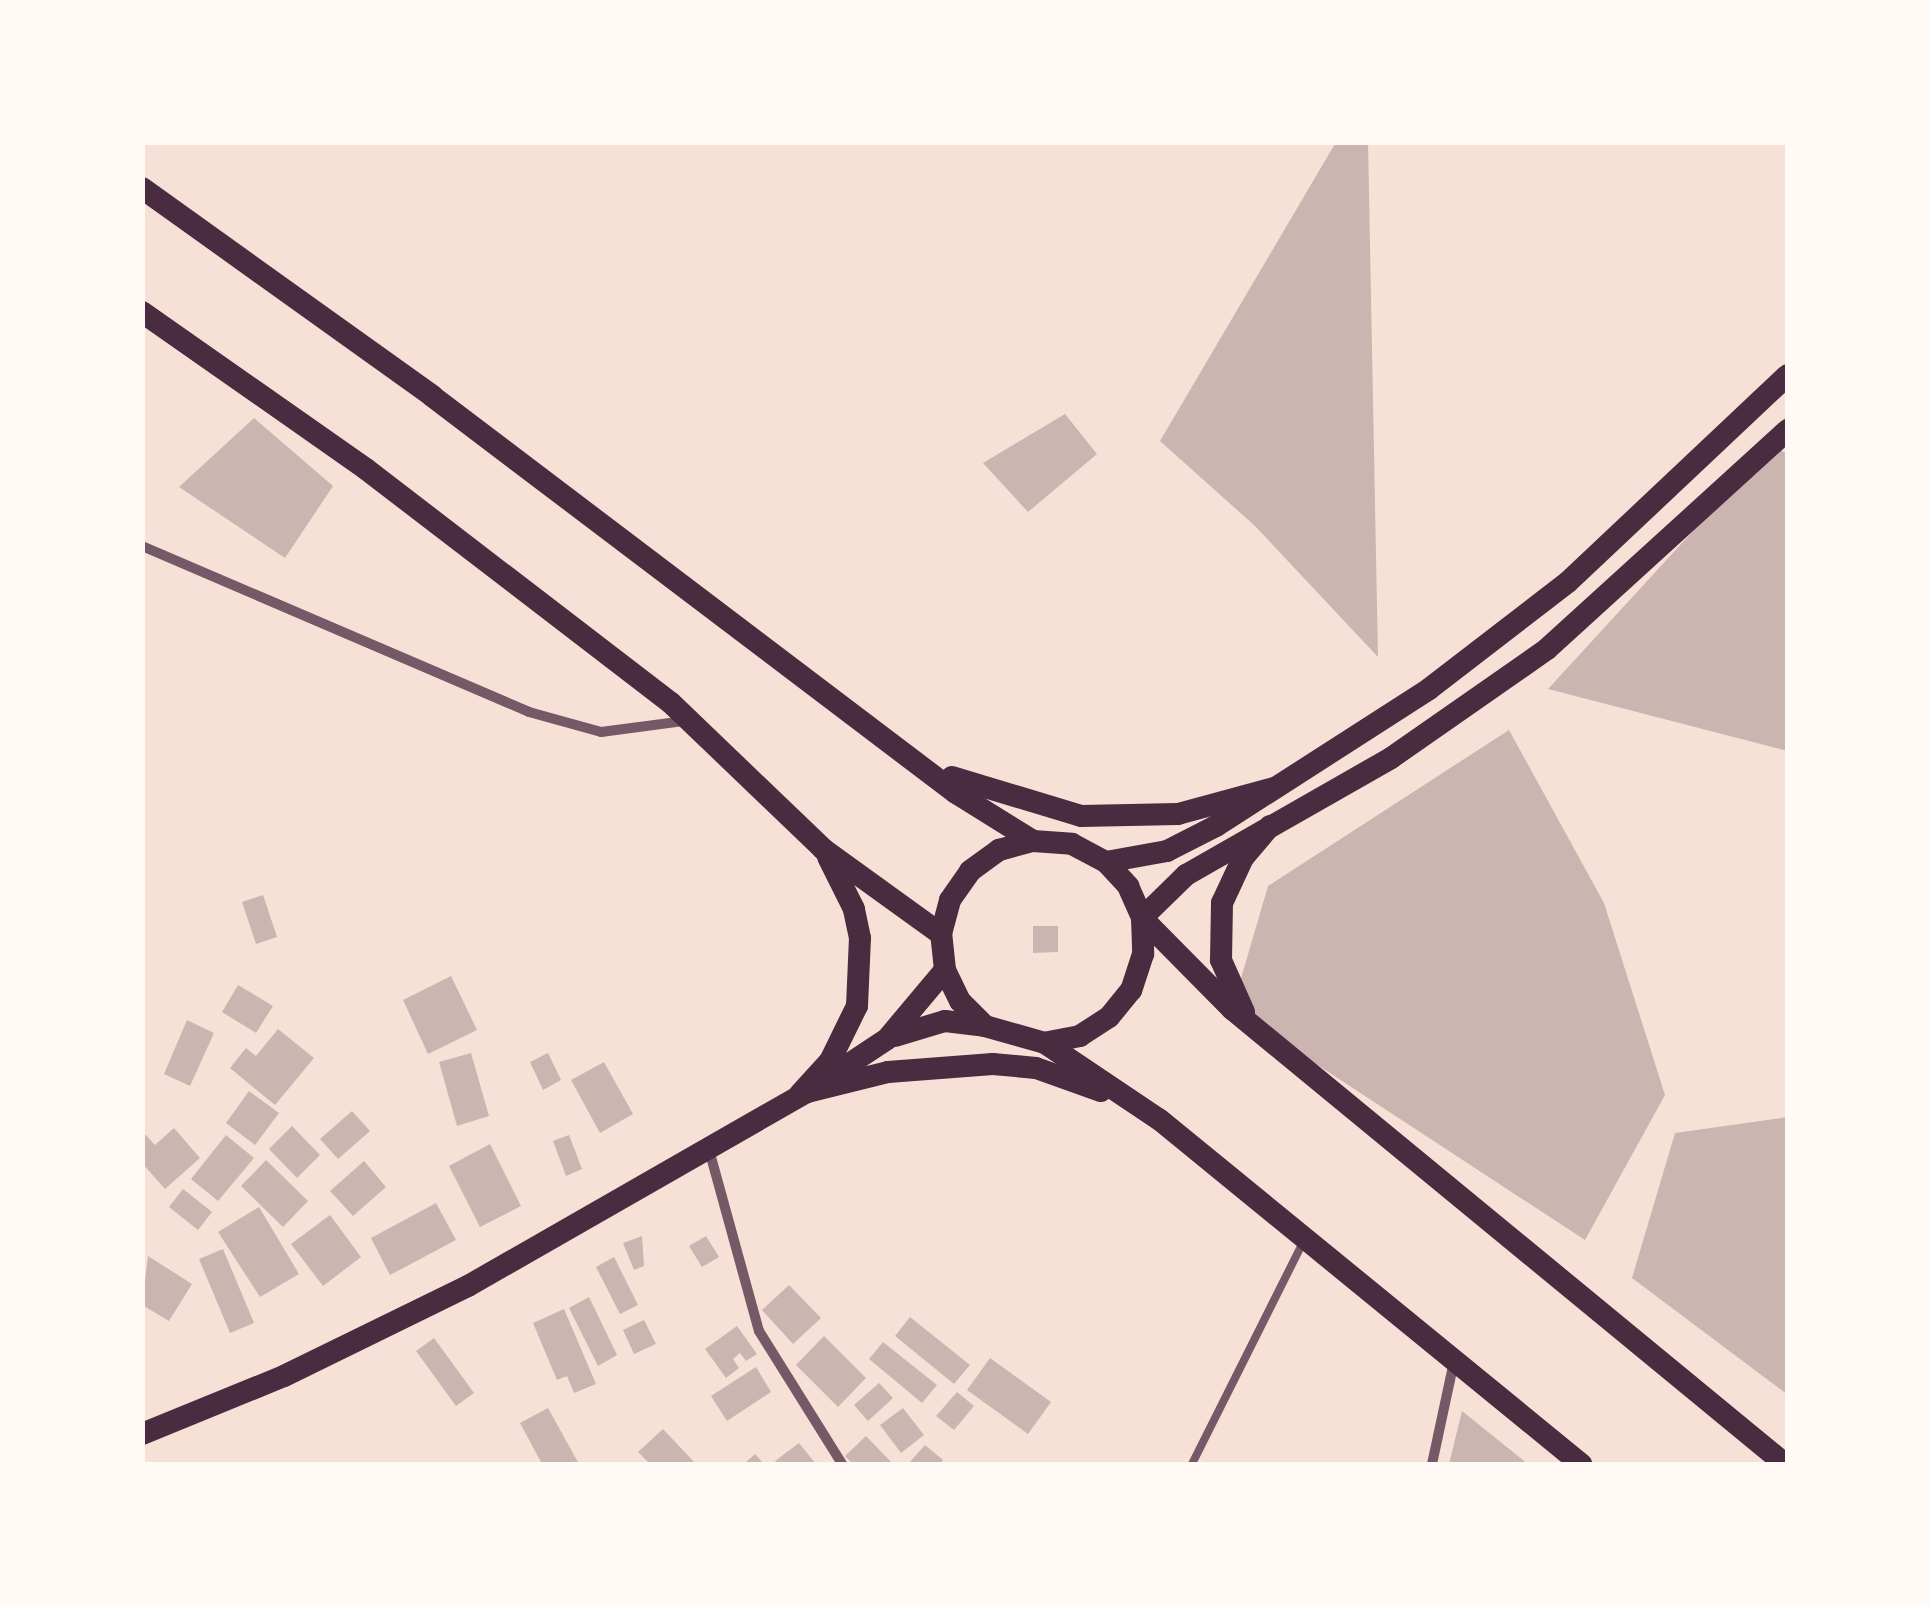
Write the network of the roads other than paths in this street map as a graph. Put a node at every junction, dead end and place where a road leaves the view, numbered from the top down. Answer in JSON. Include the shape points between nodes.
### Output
{"nodes":[{"id":1,"x":142,"y":188,"type":"edge"},
{"id":2,"x":142,"y":312,"type":"edge"},
{"id":3,"x":1788,"y":376,"type":"edge"},
{"id":4,"x":1788,"y":430,"type":"edge"},
{"id":5,"x":142,"y":546,"type":"edge"},
{"id":6,"x":690,"y":720,"type":"junction"},
{"id":7,"x":902,"y":752,"type":"junction"},
{"id":8,"x":1274,"y":788,"type":"junction"},
{"id":9,"x":1270,"y":826,"type":"junction"},
{"id":10,"x":1032,"y":840,"type":"junction"},
{"id":11,"x":823,"y":849,"type":"junction"},
{"id":12,"x":1106,"y":862,"type":"junction"},
{"id":13,"x":1142,"y":918,"type":"junction"},
{"id":14,"x":941,"y":934,"type":"junction"},
{"id":15,"x":945,"y":970,"type":"junction"},
{"id":16,"x":985,"y":1026,"type":"junction"},
{"id":17,"x":1254,"y":1028,"type":"junction"},
{"id":18,"x":887,"y":1039,"type":"junction"},
{"id":19,"x":1045,"y":1044,"type":"junction"},
{"id":20,"x":802,"y":1095,"type":"junction"},
{"id":21,"x":1182,"y":1137,"type":"junction"},
{"id":22,"x":708,"y":1145,"type":"junction"},
{"id":23,"x":1306,"y":1236,"type":"junction"},
{"id":24,"x":1454,"y":1360,"type":"junction"},
{"id":25,"x":142,"y":1434,"type":"edge"},
{"id":26,"x":842,"y":1464,"type":"edge"},
{"id":27,"x":1192,"y":1464,"type":"edge"},
{"id":28,"x":1432,"y":1464,"type":"edge"},
{"id":29,"x":1581,"y":1464,"type":"edge"},
{"id":30,"x":1784,"y":1464,"type":"edge"}],
"edges":[{"from":1,"to":7,"type":"main road","via":[[432,396]]},
{"from":2,"to":6,"type":"main road","via":[[366,470]]},
{"from":3,"to":8,"type":"main road","via":[[1542,603],[1428,688]]},
{"from":4,"to":9,"type":"main road","via":[[1547,649],[1390,758]]},
{"from":5,"to":6,"type":"street","via":[[529,712],[602,732]]},
{"from":6,"to":11,"type":"main road"},
{"from":7,"to":8,"type":"main road","via":[[988,792],[1081,816],[1178,814]]},
{"from":7,"to":10,"type":"main road"},
{"from":8,"to":12,"type":"main road","via":[[1167,851]]},
{"from":9,"to":13,"type":"main road","via":[[1186,875]]},
{"from":9,"to":17,"type":"main road","via":[[1243,858],[1222,903],[1221,960]]},
{"from":10,"to":12,"type":"main road","via":[[1072,844]]},
{"from":10,"to":14,"type":"main road","via":[[998,850],[970,871],[950,900]]},
{"from":11,"to":14,"type":"main road"},
{"from":11,"to":20,"type":"main road","via":[[854,909],[861,972],[846,1035]]},
{"from":12,"to":13,"type":"main road","via":[[1128,886]]},
{"from":13,"to":17,"type":"main road"},
{"from":13,"to":19,"type":"main road","via":[[1143,954],[1131,990],[1109,1018],[1080,1036]]},
{"from":14,"to":15,"type":"main road"},
{"from":15,"to":16,"type":"main road","via":[[960,1001]]},
{"from":15,"to":18,"type":"main road"},
{"from":16,"to":18,"type":"main road","via":[[945,1021]]},
{"from":16,"to":19,"type":"main road"},
{"from":17,"to":30,"type":"main road"},
{"from":18,"to":20,"type":"main road"},
{"from":19,"to":21,"type":"main road"},
{"from":20,"to":21,"type":"main road","via":[[938,1066],[1036,1068],[1082,1082]]},
{"from":20,"to":22,"type":"main road"},
{"from":21,"to":23,"type":"main road"},
{"from":22,"to":25,"type":"main road","via":[[468,1286],[284,1376]]},
{"from":22,"to":26,"type":"street","via":[[759,1331]]},
{"from":23,"to":24,"type":"main road"},
{"from":23,"to":27,"type":"lane"},
{"from":24,"to":28,"type":"street"},
{"from":24,"to":29,"type":"main road"}]}
